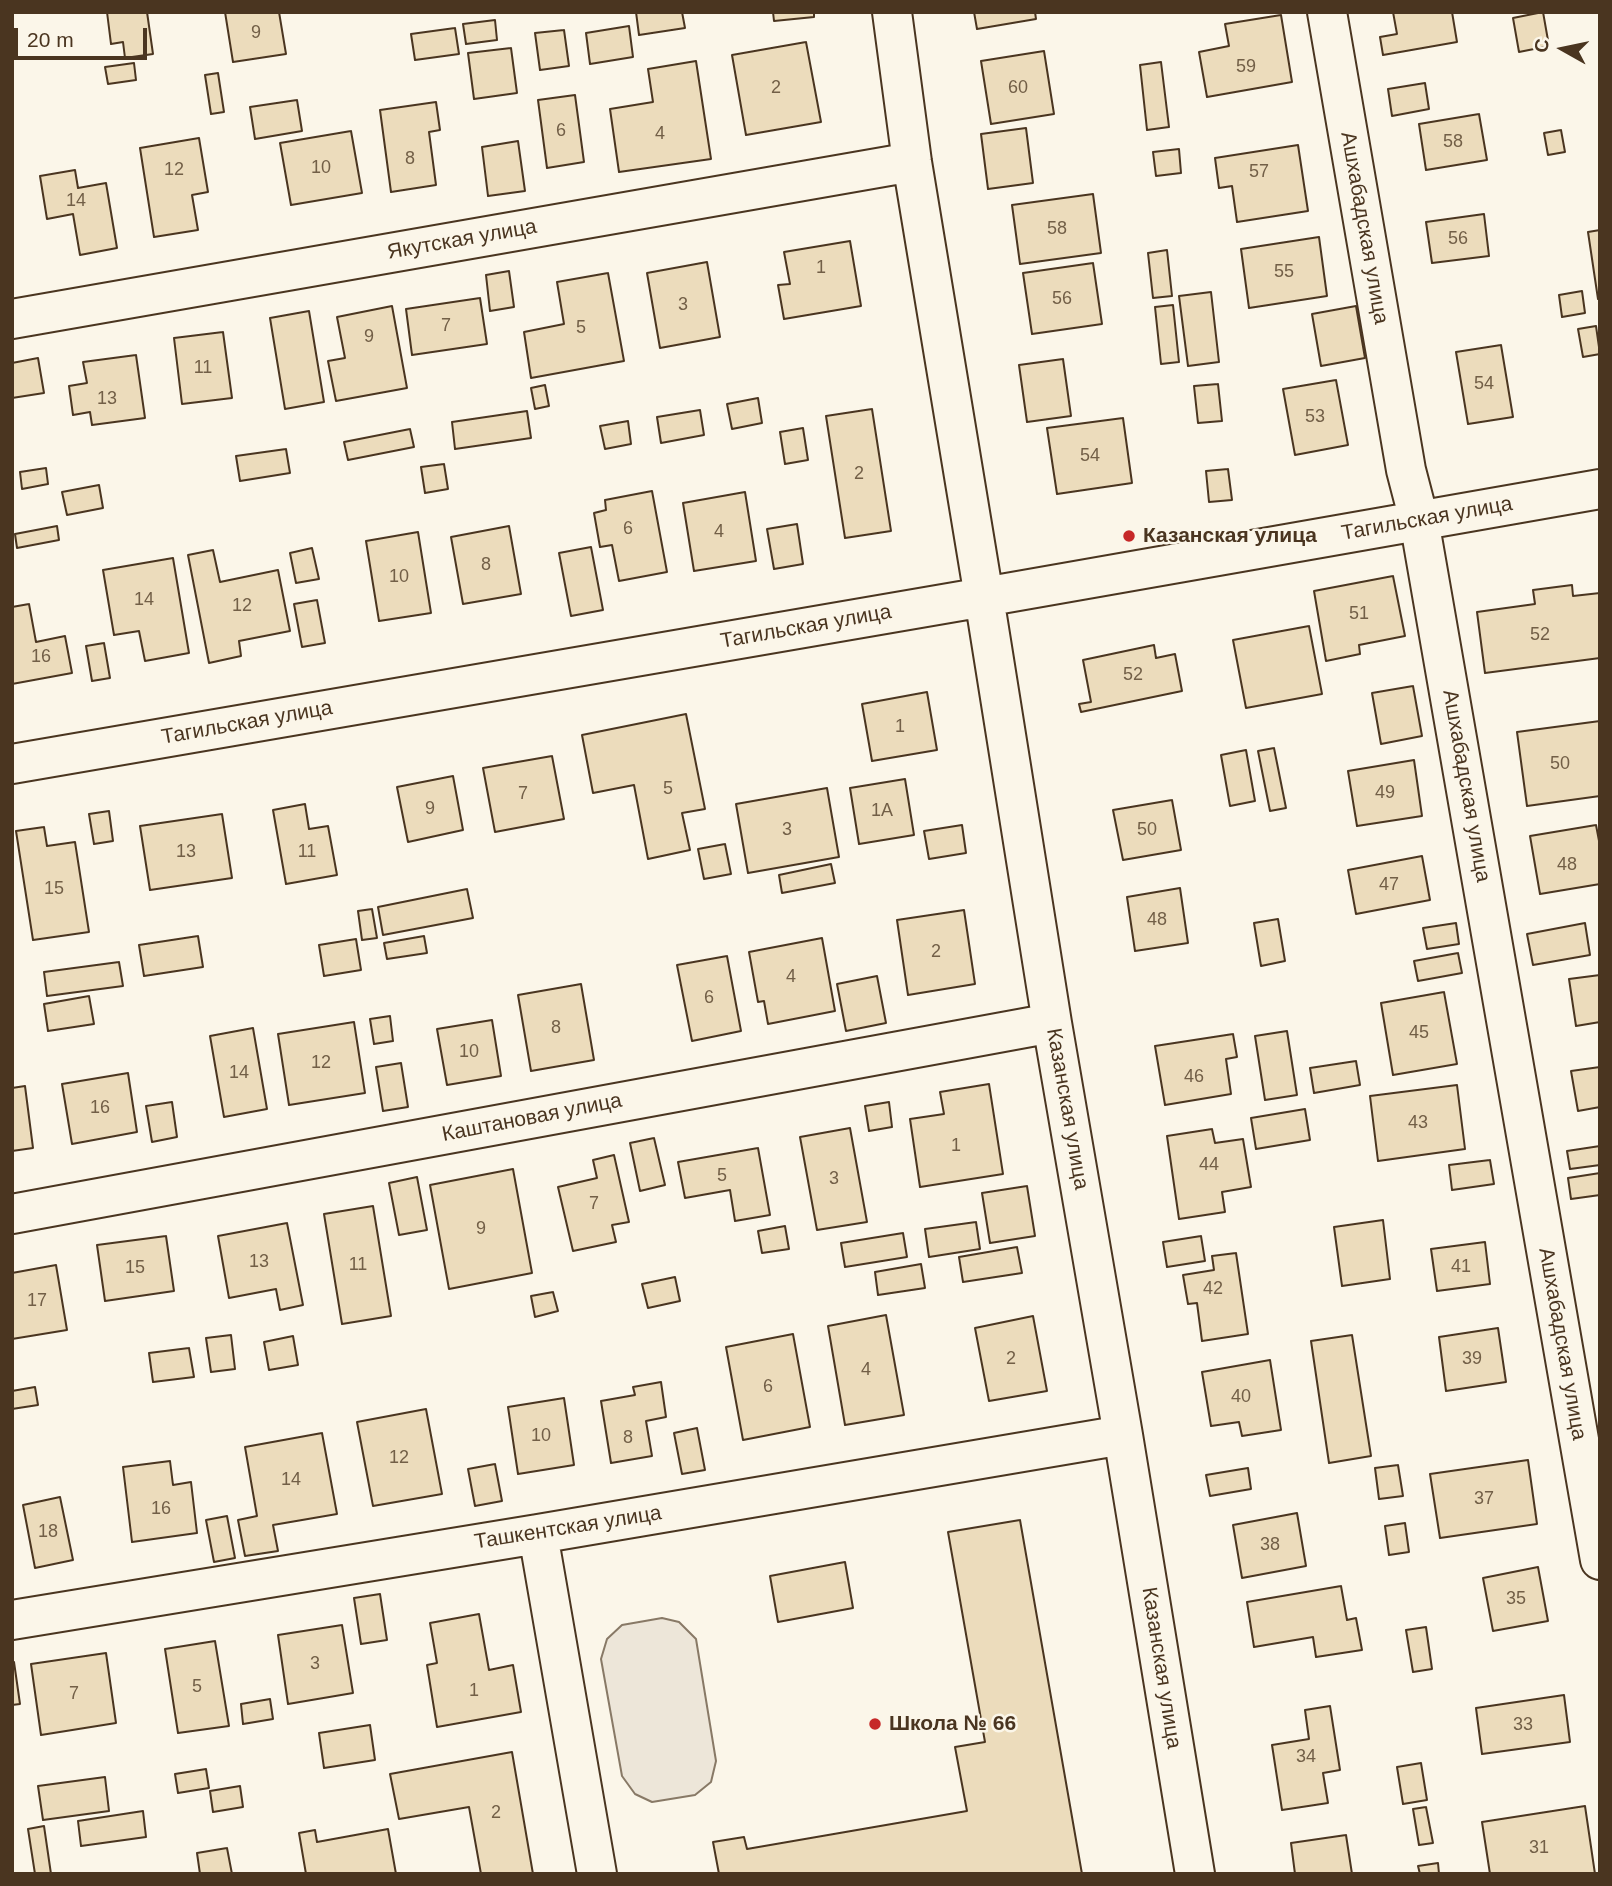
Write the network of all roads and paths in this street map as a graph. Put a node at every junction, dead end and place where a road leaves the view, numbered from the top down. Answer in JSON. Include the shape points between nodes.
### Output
{"nodes":[{"id":1,"x":892,"y":12,"type":"edge"},
{"id":2,"x":1327,"y":12,"type":"edge"},
{"id":3,"x":912,"y":162,"type":"junction"},
{"id":4,"x":12,"y":319,"type":"edge"},
{"id":5,"x":1600,"y":489,"type":"edge"},
{"id":6,"x":1419,"y":520,"type":"junction"},
{"id":7,"x":985,"y":597,"type":"junction"},
{"id":8,"x":12,"y":764,"type":"edge"},
{"id":9,"x":1052,"y":1023,"type":"junction"},
{"id":10,"x":12,"y":1214,"type":"edge"},
{"id":11,"x":1123,"y":1435,"type":"junction"},
{"id":12,"x":538,"y":1534,"type":"junction"},
{"id":13,"x":1600,"y":1560,"type":"edge"},
{"id":14,"x":12,"y":1620,"type":"edge"},
{"id":15,"x":597,"y":1874,"type":"edge"},
{"id":16,"x":1195,"y":1874,"type":"edge"}],
"edges":[{"from":1,"to":3,"type":"street","name":"Казанская улица"},
{"from":2,"to":6,"type":"street","name":"Ашхабадская улица","via":[[1406,470]]},
{"from":3,"to":4,"type":"street","name":"Якутская улица"},
{"from":3,"to":7,"type":"street","name":"Казанская улица"},
{"from":5,"to":6,"type":"street","name":"Тагильская улица"},
{"from":6,"to":7,"type":"street","name":"Тагильская улица"},
{"from":6,"to":13,"type":"street","name":"Ашхабадская улица"},
{"from":7,"to":8,"type":"street","name":"Тагильская улица"},
{"from":7,"to":9,"type":"street","name":"Казанская улица"},
{"from":9,"to":10,"type":"street","name":"Каштановая улица"},
{"from":9,"to":11,"type":"street","name":"Казанская улица"},
{"from":11,"to":12,"type":"street","name":"Ташкентская улица"},
{"from":11,"to":16,"type":"street","name":"Казанская улица"},
{"from":12,"to":14,"type":"street","name":"Ташкентская улица"},
{"from":12,"to":15,"type":"street"}]}
